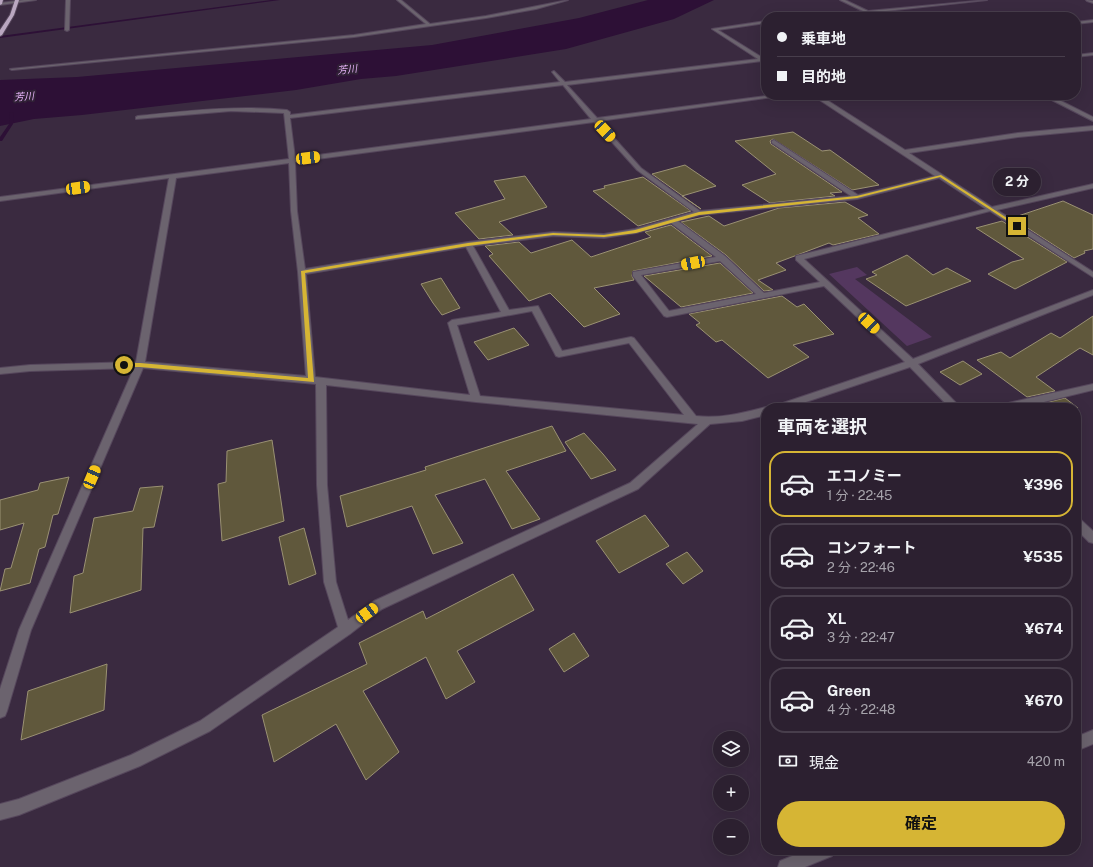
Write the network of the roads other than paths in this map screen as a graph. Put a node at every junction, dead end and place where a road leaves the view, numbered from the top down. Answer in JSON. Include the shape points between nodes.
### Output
{"nodes":[{"id":1,"x":1,"y":0,"type":"edge"},
{"id":2,"x":34,"y":0,"type":"edge"},
{"id":3,"x":68,"y":0,"type":"edge"},
{"id":4,"x":399,"y":0,"type":"edge"},
{"id":5,"x":566,"y":0,"type":"edge"},
{"id":6,"x":842,"y":0,"type":"edge"},
{"id":7,"x":985,"y":0,"type":"edge"},
{"id":8,"x":1088,"y":0,"type":"edge"},
{"id":9,"x":17,"y":1,"type":"edge"},
{"id":10,"x":1093,"y":2,"type":"edge"},
{"id":11,"x":0,"y":4,"type":"edge"},
{"id":12,"x":868,"y":12,"type":"joint"},
{"id":13,"x":1093,"y":21,"type":"edge"},
{"id":14,"x":1081,"y":22,"type":"edge"},
{"id":15,"x":761,"y":23,"type":"edge"},
{"id":16,"x":430,"y":26,"type":"junction"},
{"id":17,"x":67,"y":28,"type":"dead end"},
{"id":18,"x":0,"y":34,"type":"edge"},
{"id":19,"x":1093,"y":54,"type":"edge"},
{"id":20,"x":1081,"y":55,"type":"edge"},
{"id":21,"x":761,"y":58,"type":"edge"},
{"id":22,"x":761,"y":61,"type":"edge"},
{"id":23,"x":12,"y":69,"type":"dead end"},
{"id":24,"x":554,"y":72,"type":"dead end"},
{"id":25,"x":564,"y":84,"type":"junction"},
{"id":26,"x":761,"y":98,"type":"edge"},
{"id":27,"x":824,"y":100,"type":"edge"},
{"id":28,"x":1054,"y":100,"type":"edge"},
{"id":29,"x":288,"y":117,"type":"junction"},
{"id":30,"x":138,"y":118,"type":"dead end"},
{"id":31,"x":1093,"y":119,"type":"edge"},
{"id":32,"x":595,"y":120,"type":"junction"},
{"id":33,"x":1093,"y":128,"type":"edge"},
{"id":34,"x":774,"y":142,"type":"dead end"},
{"id":35,"x":905,"y":152,"type":"junction"},
{"id":36,"x":292,"y":160,"type":"junction"},
{"id":37,"x":173,"y":176,"type":"junction"},
{"id":38,"x":941,"y":176,"type":"junction"},
{"id":39,"x":1093,"y":186,"type":"edge"},
{"id":40,"x":857,"y":197,"type":"junction"},
{"id":41,"x":0,"y":199,"type":"edge"},
{"id":42,"x":992,"y":209,"type":"junction"},
{"id":43,"x":699,"y":213,"type":"junction"},
{"id":44,"x":673,"y":221,"type":"junction"},
{"id":45,"x":468,"y":244,"type":"junction"},
{"id":46,"x":722,"y":258,"type":"junction"},
{"id":47,"x":302,"y":272,"type":"junction"},
{"id":48,"x":1093,"y":275,"type":"edge"},
{"id":49,"x":826,"y":284,"type":"junction"},
{"id":50,"x":1093,"y":292,"type":"edge"},
{"id":51,"x":763,"y":296,"type":"junction"},
{"id":52,"x":506,"y":313,"type":"junction"},
{"id":53,"x":912,"y":363,"type":"junction"},
{"id":54,"x":140,"y":365,"type":"junction"},
{"id":55,"x":0,"y":371,"type":"edge"},
{"id":56,"x":316,"y":381,"type":"junction"},
{"id":57,"x":1093,"y":387,"type":"edge"},
{"id":58,"x":476,"y":399,"type":"junction"},
{"id":59,"x":792,"y":403,"type":"edge"},
{"id":60,"x":951,"y":403,"type":"edge"},
{"id":61,"x":1025,"y":403,"type":"edge"},
{"id":62,"x":761,"y":412,"type":"edge"},
{"id":63,"x":693,"y":420,"type":"junction"},
{"id":64,"x":707,"y":421,"type":"junction"},
{"id":65,"x":1081,"y":527,"type":"edge"},
{"id":66,"x":1093,"y":538,"type":"edge"},
{"id":67,"x":345,"y":630,"type":"junction"},
{"id":68,"x":0,"y":710,"type":"edge"},
{"id":69,"x":1093,"y":737,"type":"edge"},
{"id":70,"x":1081,"y":742,"type":"edge"},
{"id":71,"x":0,"y":812,"type":"edge"},
{"id":72,"x":814,"y":855,"type":"edge"},
{"id":73,"x":786,"y":867,"type":"edge"}],
"edges":[{"from":1,"to":11,"type":"highway"},
{"from":2,"to":9,"type":"street"},
{"from":3,"to":17,"type":"street"},
{"from":4,"to":16,"type":"street"},
{"from":5,"to":16,"type":"street","via":[[509,13]]},
{"from":6,"to":12,"type":"street"},
{"from":7,"to":12,"type":"street"},
{"from":8,"to":10,"type":"street"},
{"from":9,"to":11,"type":"street"},
{"from":9,"to":18,"type":"highway"},
{"from":13,"to":14,"type":"street"},
{"from":15,"to":21,"type":"street","via":[[714,29]]},
{"from":16,"to":23,"type":"street","via":[[354,36]]},
{"from":19,"to":20,"type":"street"},
{"from":22,"to":25,"type":"street"},
{"from":24,"to":25,"type":"street"},
{"from":25,"to":29,"type":"street"},
{"from":25,"to":32,"type":"street"},
{"from":26,"to":32,"type":"street"},
{"from":27,"to":35,"type":"street"},
{"from":28,"to":31,"type":"street"},
{"from":29,"to":30,"type":"street","via":[[288,112],[237,109]]},
{"from":29,"to":36,"type":"street"},
{"from":32,"to":36,"type":"street"},
{"from":32,"to":43,"type":"street","via":[[639,169]]},
{"from":33,"to":35,"type":"street","via":[[1018,135]]},
{"from":34,"to":40,"type":"street"},
{"from":35,"to":38,"type":"street"},
{"from":36,"to":37,"type":"street"},
{"from":36,"to":47,"type":"street","via":[[294,211]]},
{"from":37,"to":41,"type":"street"},
{"from":37,"to":54,"type":"street"},
{"from":38,"to":40,"type":"street"},
{"from":38,"to":42,"type":"street"},
{"from":39,"to":42,"type":"street"},
{"from":40,"to":43,"type":"street"},
{"from":42,"to":48,"type":"street"},
{"from":42,"to":49,"type":"street","via":[[799,258]]},
{"from":43,"to":44,"type":"street"},
{"from":44,"to":45,"type":"street","via":[[604,236],[553,234]]},
{"from":44,"to":46,"type":"street"},
{"from":45,"to":47,"type":"street"},
{"from":45,"to":52,"type":"street"},
{"from":46,"to":51,"type":"street"},
{"from":46,"to":51,"type":"street","via":[[636,274],[668,314]]},
{"from":47,"to":56,"type":"street"},
{"from":49,"to":51,"type":"street"},
{"from":49,"to":53,"type":"street"},
{"from":50,"to":53,"type":"street"},
{"from":52,"to":58,"type":"street","via":[[452,323]]},
{"from":52,"to":63,"type":"street","via":[[535,308],[559,354],[631,340]]},
{"from":53,"to":59,"type":"street"},
{"from":53,"to":60,"type":"street"},
{"from":54,"to":55,"type":"street"},
{"from":54,"to":56,"type":"street"},
{"from":54,"to":68,"type":"street","via":[[25,630]]},
{"from":56,"to":58,"type":"street"},
{"from":56,"to":67,"type":"street","via":[[330,582]]},
{"from":57,"to":61,"type":"street"},
{"from":58,"to":63,"type":"street"},
{"from":62,"to":64,"type":"street"},
{"from":63,"to":64,"type":"street"},
{"from":64,"to":67,"type":"street","via":[[634,486],[378,605]]},
{"from":65,"to":66,"type":"street"},
{"from":67,"to":71,"type":"street","via":[[205,726],[135,760]]},
{"from":69,"to":70,"type":"street"},
{"from":72,"to":73,"type":"street"}]}
